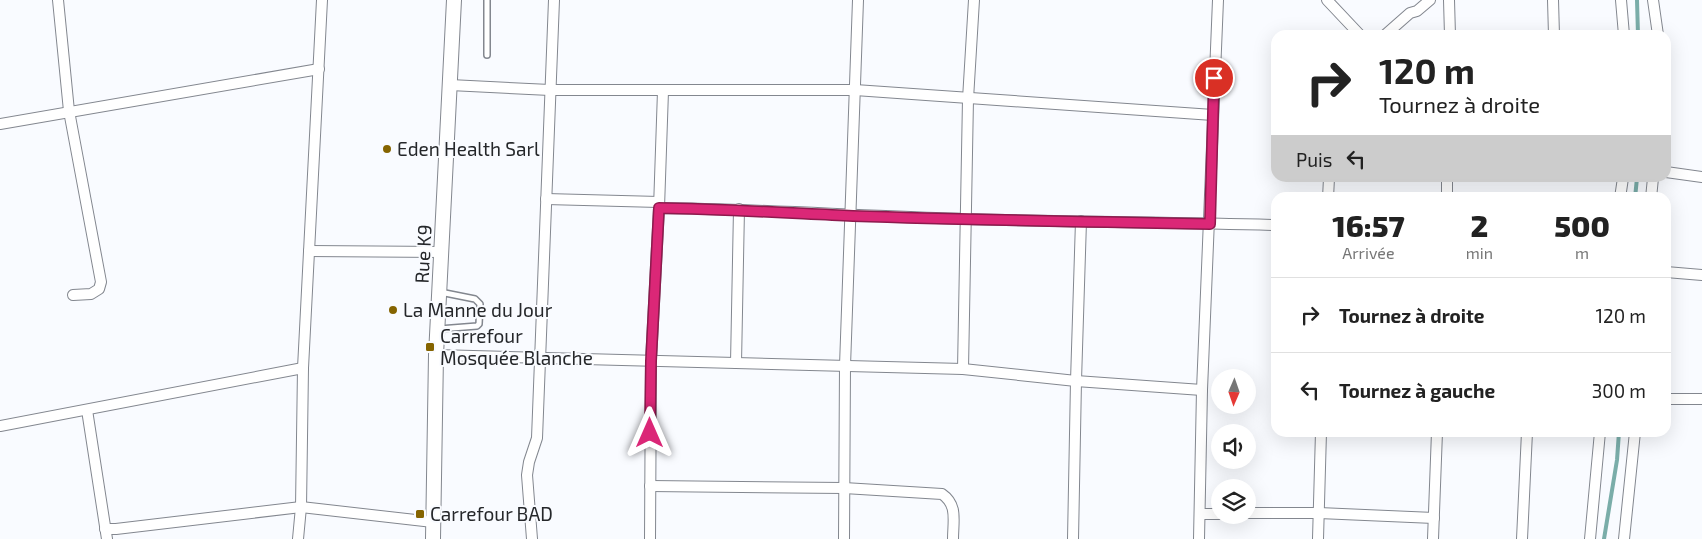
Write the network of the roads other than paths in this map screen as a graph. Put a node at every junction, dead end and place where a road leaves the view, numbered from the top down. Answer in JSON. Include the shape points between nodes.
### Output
{"nodes":[{"id":1,"x":58,"y":0,"type":"edge"},
{"id":2,"x":322,"y":0,"type":"edge"},
{"id":3,"x":454,"y":0,"type":"edge"},
{"id":4,"x":487,"y":0,"type":"edge"},
{"id":5,"x":554,"y":0,"type":"edge"},
{"id":6,"x":858,"y":0,"type":"edge"},
{"id":7,"x":974,"y":0,"type":"edge"},
{"id":8,"x":1217,"y":0,"type":"edge"},
{"id":9,"x":1327,"y":0,"type":"edge"},
{"id":10,"x":1430,"y":0,"type":"edge"},
{"id":11,"x":1449,"y":0,"type":"edge"},
{"id":12,"x":1553,"y":0,"type":"edge"},
{"id":13,"x":1621,"y":0,"type":"edge"},
{"id":14,"x":1653,"y":0,"type":"edge"},
{"id":15,"x":1354,"y":30,"type":"edge"},
{"id":16,"x":1391,"y":30,"type":"edge"},
{"id":17,"x":1450,"y":30,"type":"edge"},
{"id":18,"x":1554,"y":30,"type":"edge"},
{"id":19,"x":1624,"y":30,"type":"edge"},
{"id":20,"x":1657,"y":30,"type":"edge"},
{"id":21,"x":486,"y":56,"type":"dead end"},
{"id":22,"x":319,"y":69,"type":"junction"},
{"id":23,"x":450,"y":85,"type":"junction"},
{"id":24,"x":550,"y":90,"type":"junction"},
{"id":25,"x":663,"y":90,"type":"junction"},
{"id":26,"x":855,"y":90,"type":"junction"},
{"id":27,"x":968,"y":99,"type":"junction"},
{"id":28,"x":69,"y":111,"type":"junction"},
{"id":29,"x":1213,"y":115,"type":"junction"},
{"id":30,"x":0,"y":124,"type":"edge"},
{"id":31,"x":1671,"y":173,"type":"edge"},
{"id":32,"x":1702,"y":178,"type":"edge"},
{"id":33,"x":546,"y":199,"type":"junction"},
{"id":34,"x":659,"y":205,"type":"junction"},
{"id":35,"x":739,"y":209,"type":"junction"},
{"id":36,"x":851,"y":216,"type":"junction"},
{"id":37,"x":965,"y":219,"type":"junction"},
{"id":38,"x":1081,"y":221,"type":"junction"},
{"id":39,"x":1210,"y":224,"type":"junction"},
{"id":40,"x":1271,"y":225,"type":"edge"},
{"id":41,"x":309,"y":250,"type":"junction"},
{"id":42,"x":442,"y":252,"type":"junction"},
{"id":43,"x":1671,"y":272,"type":"edge"},
{"id":44,"x":1702,"y":275,"type":"edge"},
{"id":45,"x":440,"y":292,"type":"junction"},
{"id":46,"x":73,"y":296,"type":"dead end"},
{"id":47,"x":438,"y":329,"type":"junction"},
{"id":48,"x":436,"y":355,"type":"junction"},
{"id":49,"x":539,"y":358,"type":"junction"},
{"id":50,"x":651,"y":361,"type":"junction"},
{"id":51,"x":736,"y":363,"type":"junction"},
{"id":52,"x":845,"y":366,"type":"junction"},
{"id":53,"x":303,"y":368,"type":"junction"},
{"id":54,"x":963,"y":369,"type":"junction"},
{"id":55,"x":1076,"y":381,"type":"junction"},
{"id":56,"x":1202,"y":390,"type":"junction"},
{"id":57,"x":1671,"y":399,"type":"edge"},
{"id":58,"x":1702,"y":399,"type":"edge"},
{"id":59,"x":87,"y":410,"type":"junction"},
{"id":60,"x":0,"y":426,"type":"edge"},
{"id":61,"x":1321,"y":437,"type":"edge"},
{"id":62,"x":1437,"y":437,"type":"edge"},
{"id":63,"x":1526,"y":437,"type":"edge"},
{"id":64,"x":1600,"y":437,"type":"edge"},
{"id":65,"x":1634,"y":437,"type":"edge"},
{"id":66,"x":650,"y":486,"type":"junction"},
{"id":67,"x":844,"y":488,"type":"junction"},
{"id":68,"x":301,"y":507,"type":"junction"},
{"id":69,"x":1256,"y":513,"type":"edge"},
{"id":70,"x":1318,"y":513,"type":"junction"},
{"id":71,"x":1200,"y":514,"type":"junction"},
{"id":72,"x":1211,"y":514,"type":"edge"},
{"id":73,"x":1434,"y":518,"type":"junction"},
{"id":74,"x":434,"y":522,"type":"junction"},
{"id":75,"x":106,"y":534,"type":"edge"},
{"id":76,"x":298,"y":539,"type":"edge"},
{"id":77,"x":433,"y":539,"type":"edge"},
{"id":78,"x":532,"y":539,"type":"edge"},
{"id":79,"x":650,"y":539,"type":"edge"},
{"id":80,"x":844,"y":539,"type":"edge"},
{"id":81,"x":953,"y":539,"type":"edge"},
{"id":82,"x":1073,"y":539,"type":"edge"},
{"id":83,"x":1199,"y":539,"type":"edge"},
{"id":84,"x":1318,"y":539,"type":"edge"},
{"id":85,"x":1433,"y":539,"type":"edge"},
{"id":86,"x":1522,"y":539,"type":"edge"},
{"id":87,"x":1590,"y":539,"type":"edge"},
{"id":88,"x":1624,"y":539,"type":"edge"}],
"edges":[{"from":1,"to":28,"type":"street"},
{"from":2,"to":22,"type":"street"},
{"from":3,"to":23,"type":"street","name":"Rue K9"},
{"from":4,"to":21,"type":"lane"},
{"from":5,"to":24,"type":"street"},
{"from":6,"to":26,"type":"street"},
{"from":7,"to":27,"type":"street"},
{"from":8,"to":29,"type":"street"},
{"from":9,"to":15,"type":"street"},
{"from":10,"to":16,"type":"street"},
{"from":11,"to":17,"type":"street"},
{"from":12,"to":18,"type":"street"},
{"from":13,"to":19,"type":"street"},
{"from":14,"to":20,"type":"street"},
{"from":22,"to":28,"type":"street"},
{"from":22,"to":41,"type":"street"},
{"from":23,"to":24,"type":"street"},
{"from":23,"to":42,"type":"street","name":"Rue K9"},
{"from":24,"to":25,"type":"street"},
{"from":24,"to":33,"type":"street"},
{"from":25,"to":26,"type":"street"},
{"from":25,"to":34,"type":"street"},
{"from":26,"to":27,"type":"street"},
{"from":26,"to":36,"type":"street"},
{"from":27,"to":29,"type":"street"},
{"from":27,"to":37,"type":"street"},
{"from":28,"to":30,"type":"street"},
{"from":28,"to":46,"type":"street","via":[[101,282],[99,289],[91,294]]},
{"from":29,"to":39,"type":"street"},
{"from":31,"to":32,"type":"street"},
{"from":33,"to":34,"type":"street"},
{"from":33,"to":49,"type":"street"},
{"from":34,"to":35,"type":"street"},
{"from":34,"to":50,"type":"street"},
{"from":35,"to":36,"type":"street"},
{"from":35,"to":51,"type":"street"},
{"from":36,"to":37,"type":"street"},
{"from":36,"to":52,"type":"street"},
{"from":37,"to":38,"type":"street"},
{"from":37,"to":54,"type":"street"},
{"from":38,"to":39,"type":"street"},
{"from":38,"to":55,"type":"street"},
{"from":39,"to":40,"type":"street"},
{"from":39,"to":56,"type":"street"},
{"from":41,"to":42,"type":"street"},
{"from":41,"to":53,"type":"street"},
{"from":42,"to":45,"type":"street","name":"Rue K9"},
{"from":43,"to":44,"type":"street"},
{"from":45,"to":47,"type":"street","name":"Rue K9"},
{"from":45,"to":47,"type":"lane","via":[[475,299],[480,304],[479,324]]},
{"from":47,"to":48,"type":"street","name":"Rue K9"},
{"from":48,"to":49,"type":"street"},
{"from":48,"to":74,"type":"street","name":"Rue K9"},
{"from":49,"to":50,"type":"street"},
{"from":49,"to":78,"type":"street","via":[[537,438],[527,475]]},
{"from":50,"to":51,"type":"street"},
{"from":50,"to":66,"type":"street"},
{"from":51,"to":52,"type":"street"},
{"from":52,"to":54,"type":"street"},
{"from":52,"to":67,"type":"street"},
{"from":53,"to":59,"type":"street"},
{"from":53,"to":68,"type":"street"},
{"from":54,"to":55,"type":"street"},
{"from":55,"to":56,"type":"street"},
{"from":55,"to":82,"type":"street"},
{"from":56,"to":71,"type":"street"},
{"from":57,"to":58,"type":"street"},
{"from":59,"to":60,"type":"street"},
{"from":59,"to":75,"type":"street"},
{"from":61,"to":70,"type":"street"},
{"from":62,"to":73,"type":"street"},
{"from":63,"to":86,"type":"street"},
{"from":64,"to":87,"type":"street"},
{"from":65,"to":88,"type":"street"},
{"from":66,"to":67,"type":"street"},
{"from":66,"to":79,"type":"street"},
{"from":67,"to":80,"type":"street"},
{"from":67,"to":81,"type":"street","via":[[942,494],[954,509]]},
{"from":68,"to":74,"type":"street"},
{"from":68,"to":75,"type":"street","via":[[116,529]]},
{"from":68,"to":76,"type":"street"},
{"from":69,"to":70,"type":"street"},
{"from":70,"to":73,"type":"street"},
{"from":70,"to":84,"type":"street"},
{"from":71,"to":72,"type":"street"},
{"from":71,"to":83,"type":"street"},
{"from":73,"to":85,"type":"street"},
{"from":74,"to":77,"type":"street","name":"Rue K9"}]}
